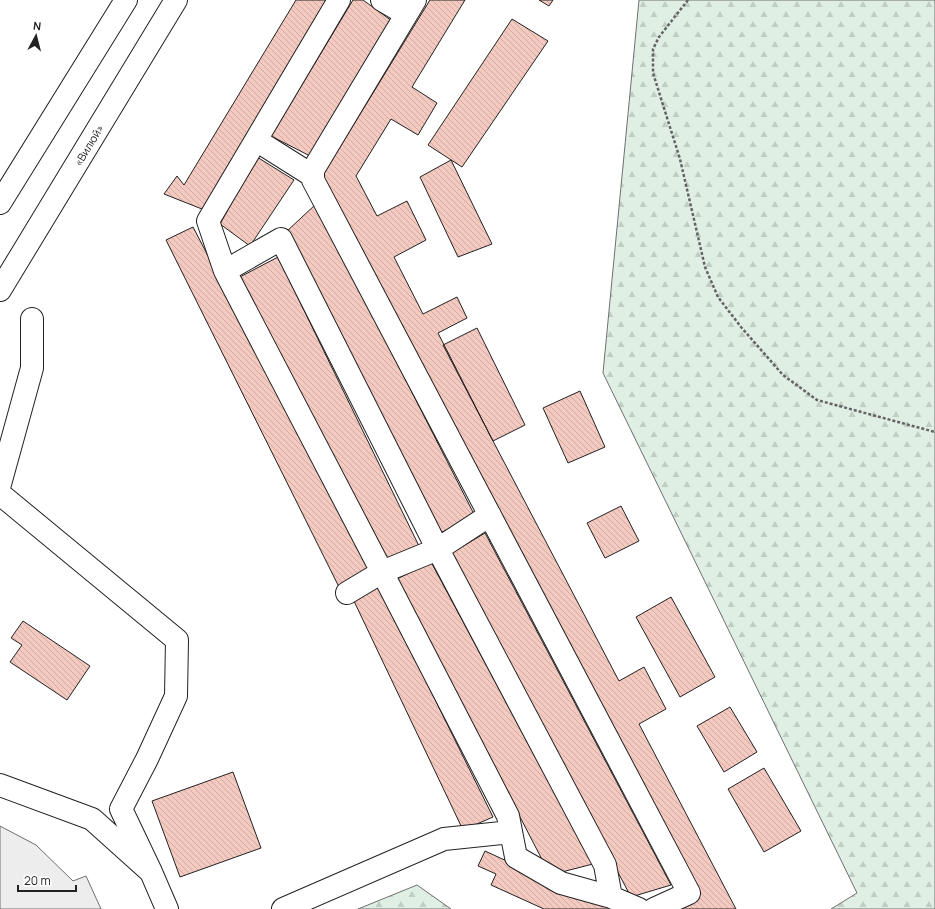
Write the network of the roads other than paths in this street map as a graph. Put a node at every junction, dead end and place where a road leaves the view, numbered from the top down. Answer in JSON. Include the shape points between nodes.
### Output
{"nodes":[{"id":1,"x":176,"y":0,"type":"edge"},
{"id":2,"x":339,"y":0,"type":"edge"},
{"id":3,"x":382,"y":0,"type":"edge"},
{"id":4,"x":122,"y":2,"type":"edge"},
{"id":5,"x":410,"y":7,"type":"edge"},
{"id":6,"x":256,"y":140,"type":"junction"},
{"id":7,"x":313,"y":176,"type":"junction"},
{"id":8,"x":0,"y":203,"type":"edge"},
{"id":9,"x":225,"y":270,"type":"junction"},
{"id":10,"x":0,"y":290,"type":"edge"},
{"id":11,"x":32,"y":319,"type":"dead end"},
{"id":12,"x":0,"y":484,"type":"edge"},
{"id":13,"x":0,"y":494,"type":"edge"},
{"id":14,"x":490,"y":515,"type":"junction"},
{"id":15,"x":438,"y":549,"type":"junction"},
{"id":16,"x":382,"y":572,"type":"junction"},
{"id":17,"x":347,"y":593,"type":"dead end"},
{"id":18,"x":0,"y":785,"type":"edge"},
{"id":19,"x":511,"y":832,"type":"junction"},
{"id":20,"x":151,"y":872,"type":"junction"},
{"id":21,"x":611,"y":897,"type":"junction"},
{"id":22,"x":167,"y":909,"type":"edge"},
{"id":23,"x":283,"y":909,"type":"edge"},
{"id":24,"x":639,"y":909,"type":"edge"},
{"id":25,"x":654,"y":909,"type":"edge"}],
"edges":[{"from":1,"to":10,"type":"main road","name":"«Вилюй»"},
{"from":2,"to":6,"type":"main road"},
{"from":3,"to":5,"type":"main road"},
{"from":4,"to":8,"type":"main road"},
{"from":5,"to":7,"type":"main road","via":[[313,170]]},
{"from":6,"to":7,"type":"main road"},
{"from":6,"to":9,"type":"main road","via":[[208,221]]},
{"from":7,"to":14,"type":"main road"},
{"from":9,"to":15,"type":"main road","via":[[281,239]]},
{"from":9,"to":16,"type":"main road"},
{"from":11,"to":12,"type":"main road","via":[[32,368]]},
{"from":13,"to":20,"type":"main road","via":[[177,640],[176,696],[121,809]]},
{"from":14,"to":15,"type":"main road"},
{"from":14,"to":25,"type":"main road","via":[[689,893]]},
{"from":15,"to":16,"type":"main road"},
{"from":15,"to":21,"type":"main road","via":[[606,865]]},
{"from":16,"to":17,"type":"main road"},
{"from":16,"to":19,"type":"main road","via":[[508,816]]},
{"from":18,"to":20,"type":"main road","via":[[92,819]]},
{"from":19,"to":21,"type":"main road","via":[[516,857],[561,883]]},
{"from":19,"to":23,"type":"main road","via":[[444,839]]},
{"from":20,"to":22,"type":"main road"},
{"from":21,"to":24,"type":"main road"}]}
